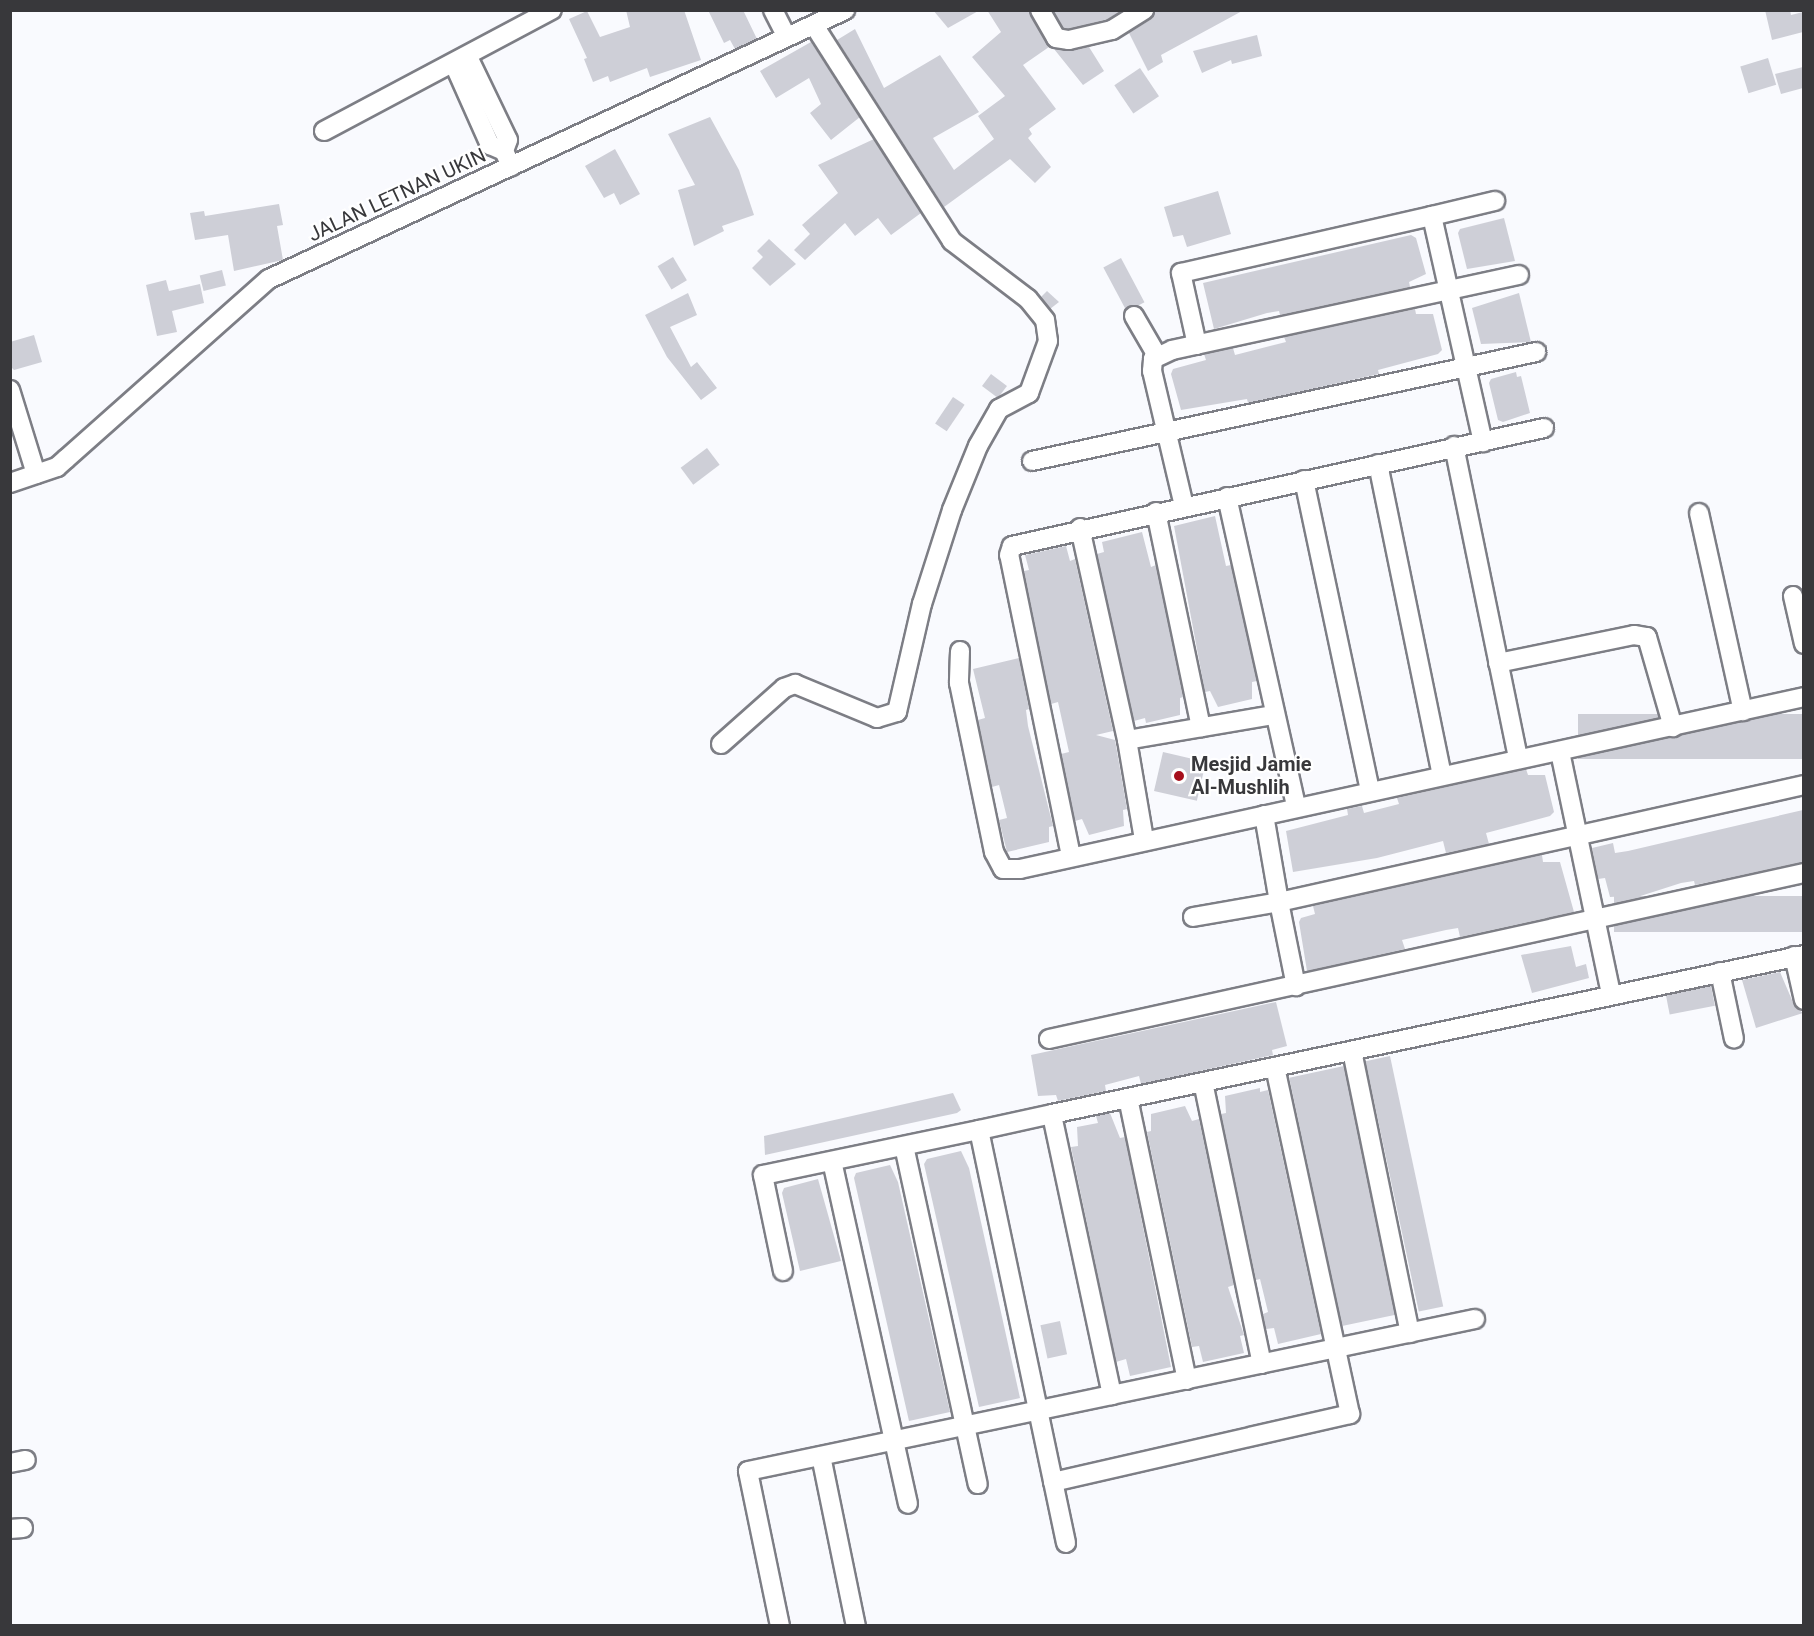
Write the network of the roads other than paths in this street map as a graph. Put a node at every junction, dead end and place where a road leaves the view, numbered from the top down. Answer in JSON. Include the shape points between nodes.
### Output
{"nodes":[{"id":1,"x":552,"y":10,"type":"edge"},
{"id":2,"x":773,"y":10,"type":"edge"},
{"id":3,"x":844,"y":10,"type":"edge"},
{"id":4,"x":1040,"y":10,"type":"edge"},
{"id":5,"x":1136,"y":13,"type":"edge"},
{"id":6,"x":814,"y":25,"type":"junction"},
{"id":7,"x":787,"y":37,"type":"junction"},
{"id":8,"x":461,"y":60,"type":"junction"},
{"id":9,"x":324,"y":130,"type":"dead end"},
{"id":10,"x":507,"y":158,"type":"junction"},
{"id":11,"x":1495,"y":201,"type":"dead end"},
{"id":12,"x":1431,"y":216,"type":"junction"},
{"id":13,"x":1519,"y":275,"type":"dead end"},
{"id":14,"x":1449,"y":291,"type":"junction"},
{"id":15,"x":1134,"y":316,"type":"dead end"},
{"id":16,"x":1197,"y":345,"type":"junction"},
{"id":17,"x":1536,"y":352,"type":"dead end"},
{"id":18,"x":1153,"y":359,"type":"junction"},
{"id":19,"x":1466,"y":368,"type":"junction"},
{"id":20,"x":10,"y":390,"type":"edge"},
{"id":21,"x":1544,"y":428,"type":"dead end"},
{"id":22,"x":1167,"y":432,"type":"junction"},
{"id":23,"x":1483,"y":442,"type":"junction"},
{"id":24,"x":1454,"y":447,"type":"junction"},
{"id":25,"x":1032,"y":461,"type":"dead end"},
{"id":26,"x":1377,"y":464,"type":"junction"},
{"id":27,"x":36,"y":474,"type":"junction"},
{"id":28,"x":1304,"y":480,"type":"junction"},
{"id":29,"x":10,"y":483,"type":"edge"},
{"id":30,"x":1227,"y":497,"type":"junction"},
{"id":31,"x":1184,"y":506,"type":"junction"},
{"id":32,"x":1156,"y":513,"type":"junction"},
{"id":33,"x":1699,"y":513,"type":"dead end"},
{"id":34,"x":1080,"y":528,"type":"junction"},
{"id":35,"x":1793,"y":596,"type":"dead end"},
{"id":36,"x":1803,"y":644,"type":"edge"},
{"id":37,"x":960,"y":651,"type":"dead end"},
{"id":38,"x":1498,"y":663,"type":"junction"},
{"id":39,"x":1803,"y":697,"type":"edge"},
{"id":40,"x":1743,"y":711,"type":"junction"},
{"id":41,"x":1274,"y":715,"type":"junction"},
{"id":42,"x":1201,"y":727,"type":"junction"},
{"id":43,"x":1673,"y":727,"type":"junction"},
{"id":44,"x":1127,"y":740,"type":"junction"},
{"id":45,"x":721,"y":744,"type":"dead end"},
{"id":46,"x":1560,"y":752,"type":"junction"},
{"id":47,"x":1518,"y":759,"type":"junction"},
{"id":48,"x":1442,"y":775,"type":"junction"},
{"id":49,"x":1803,"y":785,"type":"edge"},
{"id":50,"x":1370,"y":790,"type":"junction"},
{"id":51,"x":1296,"y":806,"type":"junction"},
{"id":52,"x":1264,"y":815,"type":"junction"},
{"id":53,"x":1575,"y":836,"type":"junction"},
{"id":54,"x":1144,"y":839,"type":"junction"},
{"id":55,"x":1071,"y":856,"type":"junction"},
{"id":56,"x":1803,"y":873,"type":"edge"},
{"id":57,"x":1279,"y":902,"type":"junction"},
{"id":58,"x":1192,"y":917,"type":"dead end"},
{"id":59,"x":1594,"y":920,"type":"junction"},
{"id":60,"x":1799,"y":955,"type":"edge"},
{"id":61,"x":1720,"y":972,"type":"junction"},
{"id":62,"x":1296,"y":986,"type":"junction"},
{"id":63,"x":1611,"y":995,"type":"junction"},
{"id":64,"x":1803,"y":1000,"type":"edge"},
{"id":65,"x":1734,"y":1039,"type":"dead end"},
{"id":66,"x":1049,"y":1040,"type":"dead end"},
{"id":67,"x":1352,"y":1051,"type":"junction"},
{"id":68,"x":1275,"y":1067,"type":"junction"},
{"id":69,"x":1203,"y":1082,"type":"junction"},
{"id":70,"x":1128,"y":1098,"type":"junction"},
{"id":71,"x":1053,"y":1114,"type":"junction"},
{"id":72,"x":979,"y":1130,"type":"junction"},
{"id":73,"x":904,"y":1146,"type":"junction"},
{"id":74,"x":832,"y":1161,"type":"junction"},
{"id":75,"x":783,"y":1271,"type":"dead end"},
{"id":76,"x":1475,"y":1319,"type":"dead end"},
{"id":77,"x":1410,"y":1333,"type":"junction"},
{"id":78,"x":1336,"y":1348,"type":"junction"},
{"id":79,"x":1262,"y":1364,"type":"junction"},
{"id":80,"x":1187,"y":1380,"type":"junction"},
{"id":81,"x":1112,"y":1395,"type":"junction"},
{"id":82,"x":1038,"y":1410,"type":"junction"},
{"id":83,"x":965,"y":1425,"type":"junction"},
{"id":84,"x":894,"y":1440,"type":"junction"},
{"id":85,"x":821,"y":1456,"type":"junction"},
{"id":86,"x":1053,"y":1482,"type":"junction"},
{"id":87,"x":978,"y":1484,"type":"dead end"},
{"id":88,"x":908,"y":1504,"type":"dead end"},
{"id":89,"x":1066,"y":1543,"type":"dead end"},
{"id":90,"x":780,"y":1626,"type":"edge"},
{"id":91,"x":856,"y":1626,"type":"edge"}],
"edges":[{"from":1,"to":8,"type":"street"},
{"from":2,"to":7,"type":"street"},
{"from":3,"to":6,"type":"street","name":"JALAN LETNAN UKIN"},
{"from":4,"to":5,"type":"street","via":[[1056,38],[1069,40],[1112,30]]},
{"from":6,"to":7,"type":"street","name":"JALAN LETNAN UKIN"},
{"from":6,"to":45,"type":"street","via":[[952,241],[1028,299],[1045,320],[1048,341],[1029,393],[999,409],[969,467],[922,604],[897,712],[877,718],[795,684],[784,688]]},
{"from":7,"to":10,"type":"street","name":"JALAN LETNAN UKIN"},
{"from":8,"to":9,"type":"street"},
{"from":8,"to":10,"type":"street","via":[[492,147]]},
{"from":10,"to":27,"type":"street","name":"JALAN LETNAN UKIN","via":[[269,279],[66,459]]},
{"from":11,"to":12,"type":"street"},
{"from":12,"to":14,"type":"street"},
{"from":12,"to":16,"type":"street","via":[[1180,273]]},
{"from":13,"to":14,"type":"street"},
{"from":14,"to":16,"type":"street"},
{"from":14,"to":19,"type":"street"},
{"from":15,"to":18,"type":"street","via":[[1156,354]]},
{"from":16,"to":18,"type":"street"},
{"from":17,"to":19,"type":"street"},
{"from":18,"to":22,"type":"street"},
{"from":19,"to":22,"type":"street"},
{"from":19,"to":23,"type":"street"},
{"from":20,"to":27,"type":"street"},
{"from":21,"to":23,"type":"street"},
{"from":22,"to":25,"type":"street"},
{"from":22,"to":31,"type":"street"},
{"from":23,"to":24,"type":"street"},
{"from":24,"to":26,"type":"street"},
{"from":24,"to":38,"type":"street"},
{"from":26,"to":28,"type":"street"},
{"from":26,"to":48,"type":"street"},
{"from":27,"to":29,"type":"street","name":"JALAN LETNAN UKIN"},
{"from":28,"to":30,"type":"street"},
{"from":28,"to":50,"type":"street"},
{"from":30,"to":31,"type":"street"},
{"from":30,"to":41,"type":"street"},
{"from":31,"to":32,"type":"street"},
{"from":32,"to":34,"type":"street"},
{"from":32,"to":42,"type":"street"},
{"from":33,"to":40,"type":"street"},
{"from":34,"to":44,"type":"street"},
{"from":34,"to":55,"type":"street","via":[[1019,541],[1009,555]]},
{"from":35,"to":36,"type":"street"},
{"from":37,"to":55,"type":"street","via":[[959,683],[997,862],[1003,869],[1011,870]]},
{"from":38,"to":43,"type":"street","via":[[1634,635],[1647,637]]},
{"from":38,"to":47,"type":"street"},
{"from":39,"to":40,"type":"street"},
{"from":40,"to":43,"type":"street"},
{"from":41,"to":42,"type":"street"},
{"from":41,"to":51,"type":"street"},
{"from":42,"to":44,"type":"street"},
{"from":43,"to":46,"type":"street"},
{"from":44,"to":54,"type":"street"},
{"from":46,"to":47,"type":"street"},
{"from":46,"to":53,"type":"street"},
{"from":47,"to":48,"type":"street"},
{"from":48,"to":50,"type":"street"},
{"from":49,"to":53,"type":"street"},
{"from":50,"to":51,"type":"street"},
{"from":51,"to":52,"type":"street"},
{"from":52,"to":54,"type":"street"},
{"from":52,"to":57,"type":"street"},
{"from":53,"to":57,"type":"street"},
{"from":53,"to":59,"type":"street"},
{"from":54,"to":55,"type":"street"},
{"from":56,"to":59,"type":"street"},
{"from":57,"to":58,"type":"street"},
{"from":57,"to":62,"type":"street"},
{"from":59,"to":62,"type":"street"},
{"from":59,"to":63,"type":"street"},
{"from":60,"to":61,"type":"street"},
{"from":60,"to":64,"type":"street"},
{"from":61,"to":63,"type":"street"},
{"from":61,"to":65,"type":"street"},
{"from":62,"to":66,"type":"street"},
{"from":63,"to":67,"type":"street"},
{"from":67,"to":68,"type":"street"},
{"from":67,"to":77,"type":"street"},
{"from":68,"to":69,"type":"street"},
{"from":68,"to":78,"type":"street"},
{"from":69,"to":70,"type":"street"},
{"from":69,"to":79,"type":"street"},
{"from":70,"to":71,"type":"street"},
{"from":70,"to":80,"type":"street"},
{"from":71,"to":72,"type":"street"},
{"from":71,"to":81,"type":"street"},
{"from":72,"to":73,"type":"street"},
{"from":72,"to":82,"type":"street"},
{"from":73,"to":74,"type":"street"},
{"from":73,"to":83,"type":"street"},
{"from":74,"to":75,"type":"street","via":[[763,1176]]},
{"from":74,"to":84,"type":"street"},
{"from":76,"to":77,"type":"street"},
{"from":77,"to":78,"type":"street"},
{"from":78,"to":79,"type":"street"},
{"from":78,"to":86,"type":"street","via":[[1350,1409],[1347,1417]]},
{"from":79,"to":80,"type":"street"},
{"from":80,"to":81,"type":"street"},
{"from":81,"to":82,"type":"street"},
{"from":82,"to":83,"type":"street"},
{"from":82,"to":86,"type":"street"},
{"from":83,"to":84,"type":"street"},
{"from":83,"to":87,"type":"street"},
{"from":84,"to":85,"type":"street"},
{"from":84,"to":88,"type":"street"},
{"from":85,"to":90,"type":"street","via":[[748,1471]]},
{"from":85,"to":91,"type":"street"},
{"from":86,"to":89,"type":"street"}]}
